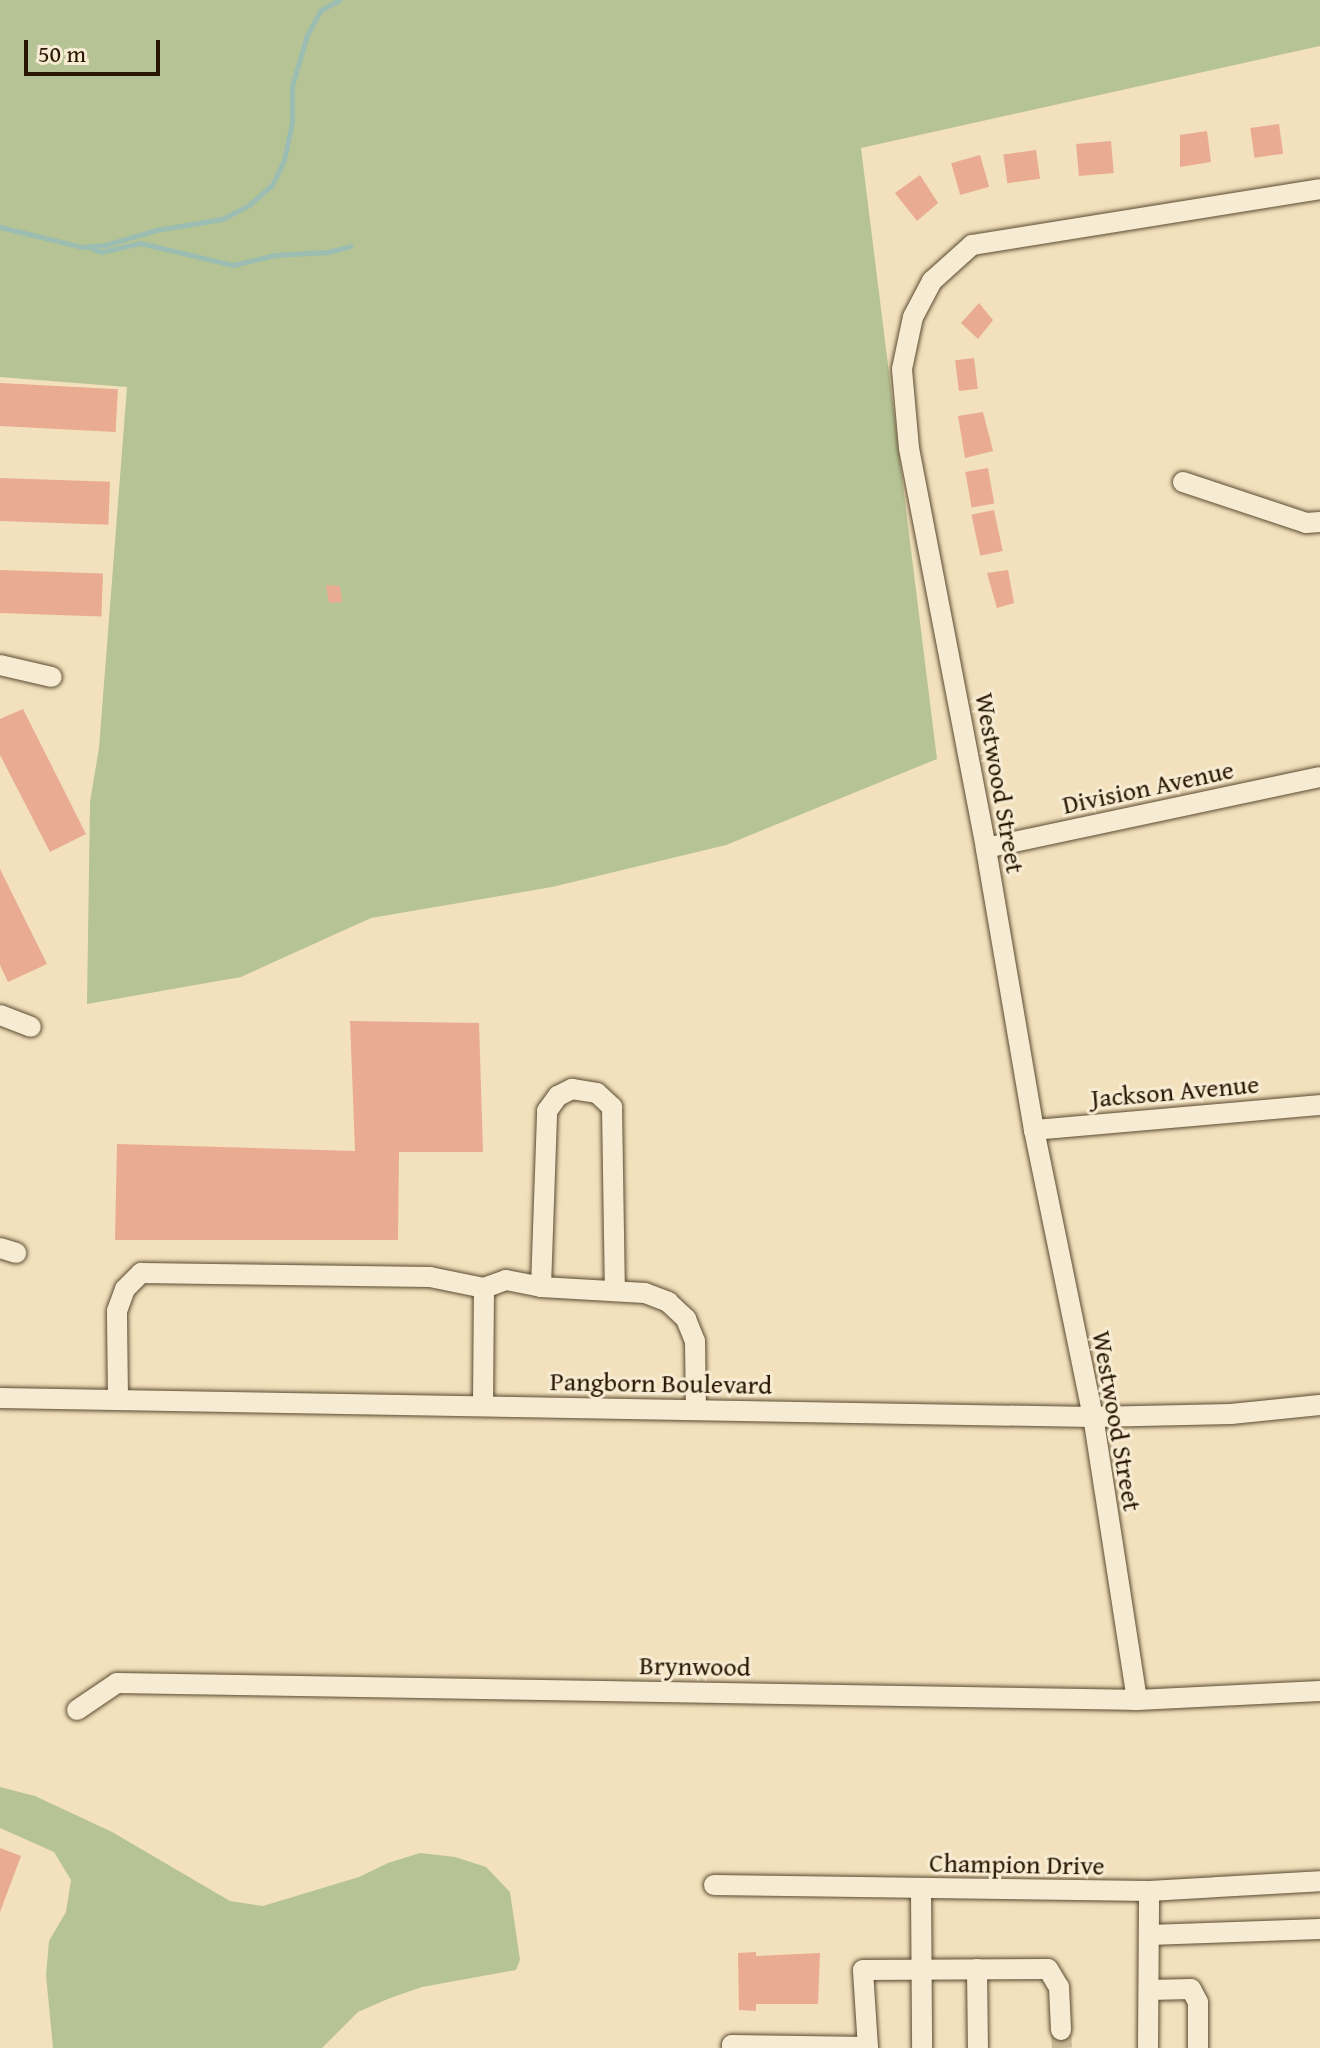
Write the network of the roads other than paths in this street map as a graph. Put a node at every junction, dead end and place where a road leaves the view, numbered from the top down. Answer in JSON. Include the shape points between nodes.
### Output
{"nodes":[{"id":1,"x":1320,"y":189,"type":"edge"},
{"id":2,"x":1183,"y":482,"type":"dead end"},
{"id":3,"x":1320,"y":522,"type":"edge"},
{"id":4,"x":0,"y":665,"type":"edge"},
{"id":5,"x":52,"y":677,"type":"dead end"},
{"id":6,"x":1320,"y":777,"type":"edge"},
{"id":7,"x":986,"y":848,"type":"junction"},
{"id":8,"x":0,"y":1015,"type":"edge"},
{"id":9,"x":31,"y":1027,"type":"dead end"},
{"id":10,"x":1320,"y":1105,"type":"edge"},
{"id":11,"x":1034,"y":1130,"type":"junction"},
{"id":12,"x":541,"y":1287,"type":"junction"},
{"id":13,"x":484,"y":1288,"type":"junction"},
{"id":14,"x":615,"y":1291,"type":"junction"},
{"id":15,"x":0,"y":1398,"type":"edge"},
{"id":16,"x":118,"y":1398,"type":"junction"},
{"id":17,"x":483,"y":1405,"type":"junction"},
{"id":18,"x":1320,"y":1405,"type":"edge"},
{"id":19,"x":696,"y":1409,"type":"junction"},
{"id":20,"x":1093,"y":1417,"type":"junction"},
{"id":21,"x":1320,"y":1691,"type":"edge"},
{"id":22,"x":1137,"y":1700,"type":"junction"},
{"id":23,"x":77,"y":1710,"type":"dead end"},
{"id":24,"x":1320,"y":1881,"type":"edge"},
{"id":25,"x":714,"y":1885,"type":"dead end"},
{"id":26,"x":921,"y":1888,"type":"junction"},
{"id":27,"x":1149,"y":1891,"type":"junction"},
{"id":28,"x":1320,"y":1929,"type":"edge"},
{"id":29,"x":1149,"y":1935,"type":"junction"},
{"id":30,"x":921,"y":1969,"type":"junction"},
{"id":31,"x":977,"y":1969,"type":"junction"},
{"id":32,"x":1149,"y":1990,"type":"junction"},
{"id":33,"x":1061,"y":2030,"type":"tunnel mouth"},
{"id":34,"x":732,"y":2048,"type":"edge"},
{"id":35,"x":868,"y":2048,"type":"edge"},
{"id":36,"x":922,"y":2048,"type":"edge"},
{"id":37,"x":978,"y":2048,"type":"edge"},
{"id":38,"x":1148,"y":2048,"type":"edge"},
{"id":39,"x":1198,"y":2048,"type":"edge"}],
"edges":[{"from":1,"to":7,"type":"street","name":"Westwood Street","via":[[972,245],[932,281],[913,317],[902,369],[909,448]]},
{"from":2,"to":3,"type":"street","via":[[1306,523]]},
{"from":4,"to":5,"type":"street"},
{"from":6,"to":7,"type":"street","name":"Division Avenue"},
{"from":7,"to":11,"type":"street","name":"Westwood Street"},
{"from":8,"to":9,"type":"street"},
{"from":10,"to":11,"type":"street","name":"Jackson Avenue"},
{"from":11,"to":20,"type":"street","name":"Westwood Street"},
{"from":12,"to":13,"type":"street","via":[[506,1280]]},
{"from":12,"to":14,"type":"street"},
{"from":12,"to":14,"type":"street","via":[[547,1111],[572,1089],[597,1093],[612,1107]]},
{"from":13,"to":16,"type":"street","via":[[430,1277],[141,1273],[125,1289],[117,1311]]},
{"from":13,"to":17,"type":"street"},
{"from":14,"to":19,"type":"street","via":[[645,1293],[668,1302],[686,1319],[695,1341]]},
{"from":15,"to":16,"type":"street","name":"Pangborn Boulevard"},
{"from":16,"to":17,"type":"street","name":"Pangborn Boulevard"},
{"from":17,"to":19,"type":"street","name":"Pangborn Boulevard"},
{"from":18,"to":20,"type":"street","name":"Pangborn Boulevard","via":[[1231,1414]]},
{"from":19,"to":20,"type":"street","name":"Pangborn Boulevard"},
{"from":20,"to":22,"type":"street","name":"Westwood Street"},
{"from":21,"to":22,"type":"street","name":"Brynwood"},
{"from":22,"to":23,"type":"street","name":"Brynwood","via":[[117,1683]]},
{"from":24,"to":27,"type":"street","name":"Champion Drive"},
{"from":25,"to":26,"type":"street","name":"Champion Drive"},
{"from":26,"to":27,"type":"street","name":"Champion Drive"},
{"from":26,"to":30,"type":"street"},
{"from":27,"to":29,"type":"street"},
{"from":28,"to":29,"type":"street"},
{"from":29,"to":32,"type":"street"},
{"from":30,"to":31,"type":"street"},
{"from":30,"to":35,"type":"street","via":[[863,1970]]},
{"from":30,"to":36,"type":"street"},
{"from":31,"to":33,"type":"street","via":[[1048,1969],[1059,1987]]},
{"from":31,"to":37,"type":"street"},
{"from":32,"to":38,"type":"street"},
{"from":32,"to":39,"type":"street","via":[[1191,1989],[1198,2002]]},
{"from":34,"to":35,"type":"street"}]}
